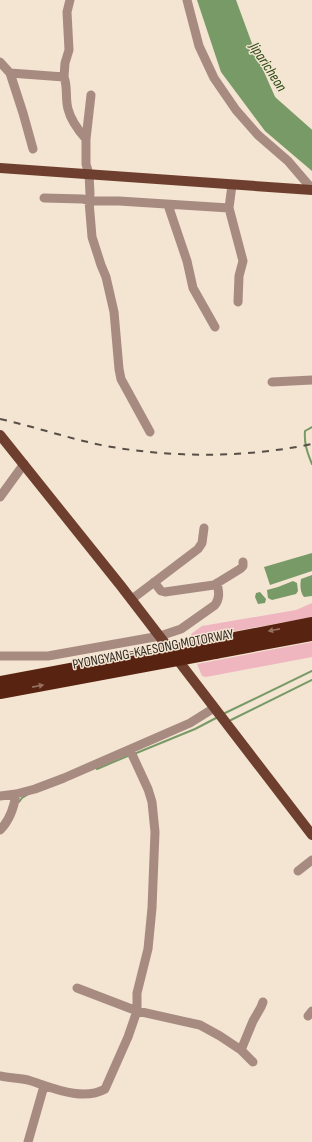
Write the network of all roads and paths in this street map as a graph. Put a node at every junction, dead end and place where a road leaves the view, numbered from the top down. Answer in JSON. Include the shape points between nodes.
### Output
{"nodes":[{"id":1,"x":70,"y":0,"type":"edge"},
{"id":2,"x":187,"y":0,"type":"edge"},
{"id":3,"x":0,"y":62,"type":"edge"},
{"id":4,"x":10,"y":73,"type":"junction"},
{"id":5,"x":64,"y":77,"type":"junction"},
{"id":6,"x":90,"y":95,"type":"dead end"},
{"id":7,"x":86,"y":139,"type":"junction"},
{"id":8,"x":33,"y":149,"type":"dead end"},
{"id":9,"x":0,"y":168,"type":"edge"},
{"id":10,"x":88,"y":174,"type":"junction"},
{"id":11,"x":232,"y":184,"type":"junction"},
{"id":12,"x":312,"y":190,"type":"edge"},
{"id":13,"x":44,"y":198,"type":"dead end"},
{"id":14,"x":88,"y":201,"type":"junction"},
{"id":15,"x":168,"y":205,"type":"junction"},
{"id":16,"x":229,"y":208,"type":"junction"},
{"id":17,"x":238,"y":302,"type":"dead end"},
{"id":18,"x":215,"y":327,"type":"dead end"},
{"id":19,"x":312,"y":380,"type":"edge"},
{"id":20,"x":272,"y":382,"type":"dead end"},
{"id":21,"x":150,"y":432,"type":"dead end"},
{"id":22,"x":0,"y":435,"type":"edge"},
{"id":23,"x":24,"y":464,"type":"junction"},
{"id":24,"x":0,"y":497,"type":"edge"},
{"id":25,"x":204,"y":528,"type":"dead end"},
{"id":26,"x":243,"y":562,"type":"dead end"},
{"id":27,"x":154,"y":582,"type":"junction"},
{"id":28,"x":217,"y":583,"type":"junction"},
{"id":29,"x":132,"y":600,"type":"junction"},
{"id":30,"x":312,"y":623,"type":"edge"},
{"id":31,"x":312,"y":634,"type":"edge"},
{"id":32,"x":160,"y":636,"type":"junction"},
{"id":33,"x":215,"y":647,"type":"junction"},
{"id":34,"x":0,"y":656,"type":"edge"},
{"id":35,"x":0,"y":682,"type":"edge"},
{"id":36,"x":0,"y":693,"type":"edge"},
{"id":37,"x":218,"y":714,"type":"junction"},
{"id":38,"x":131,"y":753,"type":"junction"},
{"id":39,"x":16,"y":794,"type":"junction"},
{"id":40,"x":0,"y":796,"type":"edge"},
{"id":41,"x":0,"y":830,"type":"edge"},
{"id":42,"x":312,"y":835,"type":"edge"},
{"id":43,"x":312,"y":860,"type":"edge"},
{"id":44,"x":298,"y":871,"type":"dead end"},
{"id":45,"x":77,"y":988,"type":"dead end"},
{"id":46,"x":263,"y":1002,"type":"dead end"},
{"id":47,"x":137,"y":1011,"type":"junction"},
{"id":48,"x":240,"y":1050,"type":"junction"},
{"id":49,"x":253,"y":1062,"type":"dead end"},
{"id":50,"x":0,"y":1076,"type":"edge"},
{"id":51,"x":44,"y":1086,"type":"junction"},
{"id":52,"x":28,"y":1142,"type":"edge"}],
"edges":[{"from":1,"to":5,"type":"street","via":[[67,12],[69,50]]},
{"from":2,"to":12,"type":"street","via":[[199,46],[214,78],[236,110],[288,161]]},
{"from":3,"to":4,"type":"street"},
{"from":4,"to":5,"type":"street"},
{"from":4,"to":8,"type":"street"},
{"from":5,"to":7,"type":"street","via":[[68,108],[74,125]]},
{"from":6,"to":7,"type":"street"},
{"from":7,"to":10,"type":"street"},
{"from":9,"to":10,"type":"main road"},
{"from":10,"to":11,"type":"main road"},
{"from":10,"to":14,"type":"street"},
{"from":11,"to":12,"type":"main road"},
{"from":11,"to":16,"type":"street"},
{"from":13,"to":14,"type":"street"},
{"from":14,"to":15,"type":"street"},
{"from":14,"to":21,"type":"street","via":[[92,237],[106,276],[114,312],[121,379]]},
{"from":15,"to":16,"type":"street"},
{"from":15,"to":18,"type":"street","via":[[187,261],[193,288]]},
{"from":16,"to":17,"type":"street","via":[[243,260],[239,276]]},
{"from":19,"to":20,"type":"street"},
{"from":22,"to":23,"type":"main road"},
{"from":23,"to":24,"type":"street"},
{"from":23,"to":29,"type":"main road"},
{"from":25,"to":27,"type":"street","via":[[202,543],[198,549]]},
{"from":26,"to":28,"type":"street","via":[[240,569]]},
{"from":27,"to":28,"type":"street","via":[[161,591],[166,592]]},
{"from":27,"to":29,"type":"street"},
{"from":28,"to":32,"type":"street","via":[[219,595],[214,605],[182,629]]},
{"from":29,"to":32,"type":"main road"},
{"from":30,"to":33,"type":"highway","name":"PYONGYANG-KAESONG MOTORWAY","one_way":true},
{"from":31,"to":33,"type":"highway","name":"PYONGYANG-KAESONG MOTORWAY"},
{"from":32,"to":34,"type":"street","via":[[48,656]]},
{"from":32,"to":37,"type":"main road"},
{"from":33,"to":35,"type":"highway","name":"PYONGYANG-KAESONG MOTORWAY","bridge":true},
{"from":36,"to":33,"type":"highway","name":"PYONGYANG-KAESONG MOTORWAY","one_way":true,"bridge":true},
{"from":37,"to":38,"type":"street","via":[[190,723]]},
{"from":37,"to":42,"type":"main road"},
{"from":38,"to":39,"type":"street"},
{"from":38,"to":47,"type":"street","via":[[152,802],[155,832],[148,949],[137,993]]},
{"from":39,"to":40,"type":"street"},
{"from":39,"to":41,"type":"street","via":[[10,818]]},
{"from":43,"to":44,"type":"street"},
{"from":45,"to":47,"type":"street"},
{"from":46,"to":48,"type":"street"},
{"from":47,"to":48,"type":"street","via":[[200,1025]]},
{"from":47,"to":51,"type":"street","via":[[105,1088],[87,1094]]},
{"from":48,"to":49,"type":"street"},
{"from":50,"to":51,"type":"street","via":[[27,1080]]},
{"from":51,"to":52,"type":"street"}]}
